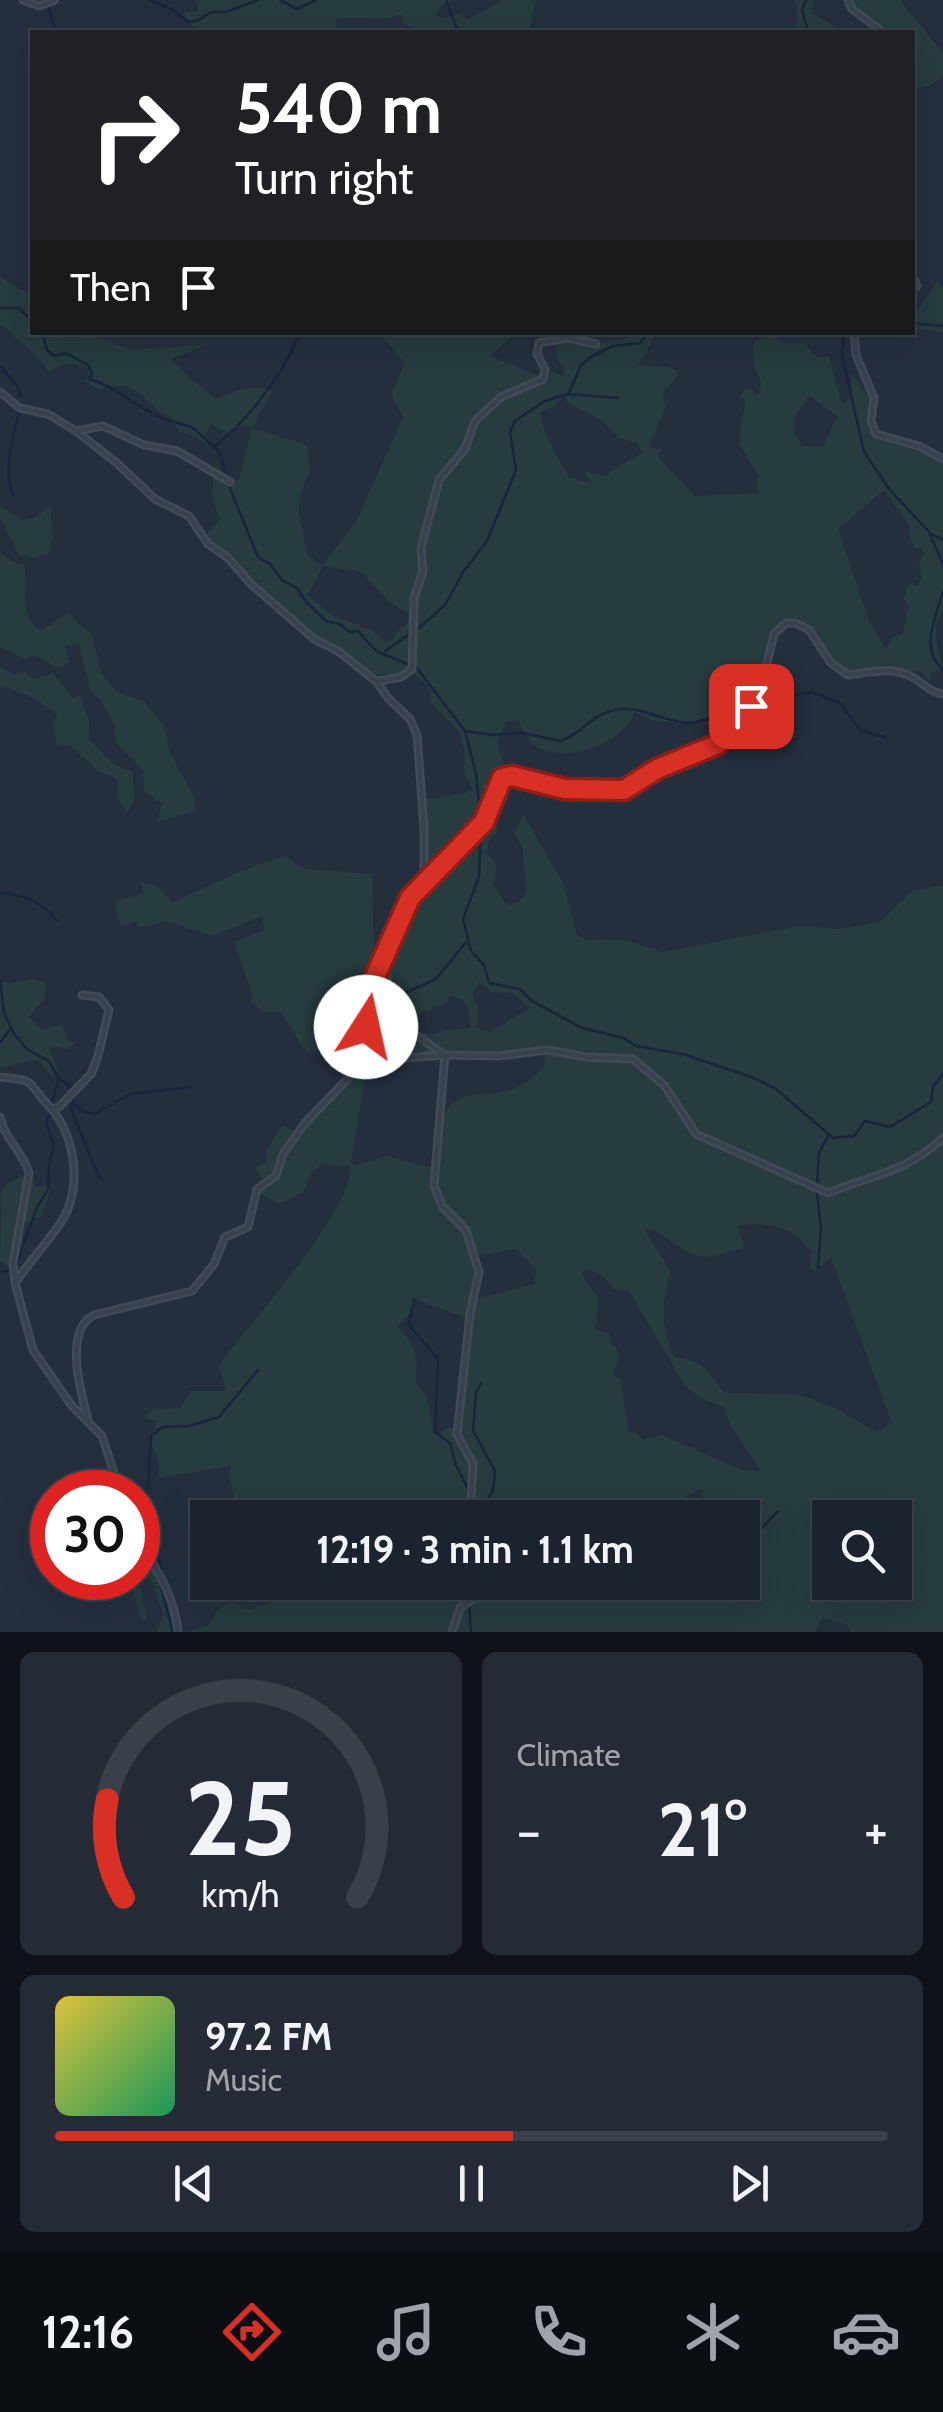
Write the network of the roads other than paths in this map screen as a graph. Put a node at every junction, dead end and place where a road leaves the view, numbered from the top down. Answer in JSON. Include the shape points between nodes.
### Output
{"nodes":[{"id":1,"x":23,"y":0,"type":"edge"},
{"id":2,"x":55,"y":0,"type":"edge"},
{"id":3,"x":848,"y":0,"type":"edge"},
{"id":4,"x":880,"y":30,"type":"edge"},
{"id":5,"x":854,"y":335,"type":"edge"},
{"id":6,"x":596,"y":344,"type":"dead end"},
{"id":7,"x":0,"y":392,"type":"edge"},
{"id":8,"x":76,"y":431,"type":"junction"},
{"id":9,"x":943,"y":459,"type":"edge"},
{"id":10,"x":230,"y":482,"type":"dead end"},
{"id":11,"x":378,"y":682,"type":"junction"},
{"id":12,"x":943,"y":694,"type":"edge"},
{"id":13,"x":419,"y":887,"type":"junction"},
{"id":14,"x":382,"y":966,"type":"junction"},
{"id":15,"x":82,"y":995,"type":"dead end"},
{"id":16,"x":445,"y":1055,"type":"junction"},
{"id":17,"x":365,"y":1061,"type":"junction"},
{"id":18,"x":0,"y":1077,"type":"edge"},
{"id":19,"x":52,"y":1109,"type":"junction"},
{"id":20,"x":0,"y":1117,"type":"edge"},
{"id":21,"x":943,"y":1138,"type":"edge"},
{"id":22,"x":15,"y":1283,"type":"junction"},
{"id":23,"x":88,"y":1420,"type":"junction"},
{"id":24,"x":113,"y":1470,"type":"edge"},
{"id":25,"x":471,"y":1500,"type":"edge"},
{"id":26,"x":160,"y":1571,"type":"edge"},
{"id":27,"x":473,"y":1600,"type":"edge"},
{"id":28,"x":178,"y":1632,"type":"edge"},
{"id":29,"x":452,"y":1632,"type":"edge"}],
"edges":[{"from":1,"to":2,"type":"street","via":[[40,6]]},
{"from":3,"to":4,"type":"street"},
{"from":5,"to":9,"type":"street","via":[[874,398],[870,421],[876,434]]},
{"from":6,"to":11,"type":"street","via":[[568,338],[539,343],[543,379],[501,397],[474,420],[465,449],[436,489],[421,548],[412,670]]},
{"from":7,"to":8,"type":"street","via":[[20,408],[48,414]]},
{"from":8,"to":10,"type":"street","via":[[103,426],[183,454]]},
{"from":8,"to":11,"type":"street","via":[[155,499],[189,516],[208,544],[314,639]]},
{"from":11,"to":13,"type":"street","via":[[416,730],[424,840]]},
{"from":12,"to":13,"type":"street","via":[[896,670],[848,675],[809,630],[786,623],[774,634],[760,693],[718,744],[624,790],[565,789],[504,777],[484,822]]},
{"from":13,"to":14,"type":"street"},
{"from":14,"to":16,"type":"street","via":[[392,1007]]},
{"from":14,"to":17,"type":"street","via":[[368,1000]]},
{"from":15,"to":19,"type":"street","via":[[99,997],[109,1012],[98,1056],[90,1076]]},
{"from":16,"to":17,"type":"street"},
{"from":16,"to":21,"type":"street","via":[[547,1050],[633,1059],[664,1084],[696,1134],[828,1193],[898,1170]]},
{"from":16,"to":25,"type":"street","via":[[434,1184],[442,1206],[466,1230],[478,1268],[458,1434],[473,1464]]},
{"from":17,"to":23,"type":"street","via":[[305,1124],[276,1176],[255,1192],[249,1225],[224,1237],[197,1287],[83,1321],[77,1370]]},
{"from":18,"to":19,"type":"street","via":[[31,1082]]},
{"from":19,"to":22,"type":"street","via":[[71,1149],[75,1178],[58,1227]]},
{"from":20,"to":22,"type":"street","via":[[29,1174]]},
{"from":22,"to":23,"type":"street","via":[[36,1354]]},
{"from":23,"to":24,"type":"street","via":[[104,1440]]},
{"from":26,"to":28,"type":"street"},
{"from":27,"to":29,"type":"street","via":[[460,1608]]}]}
